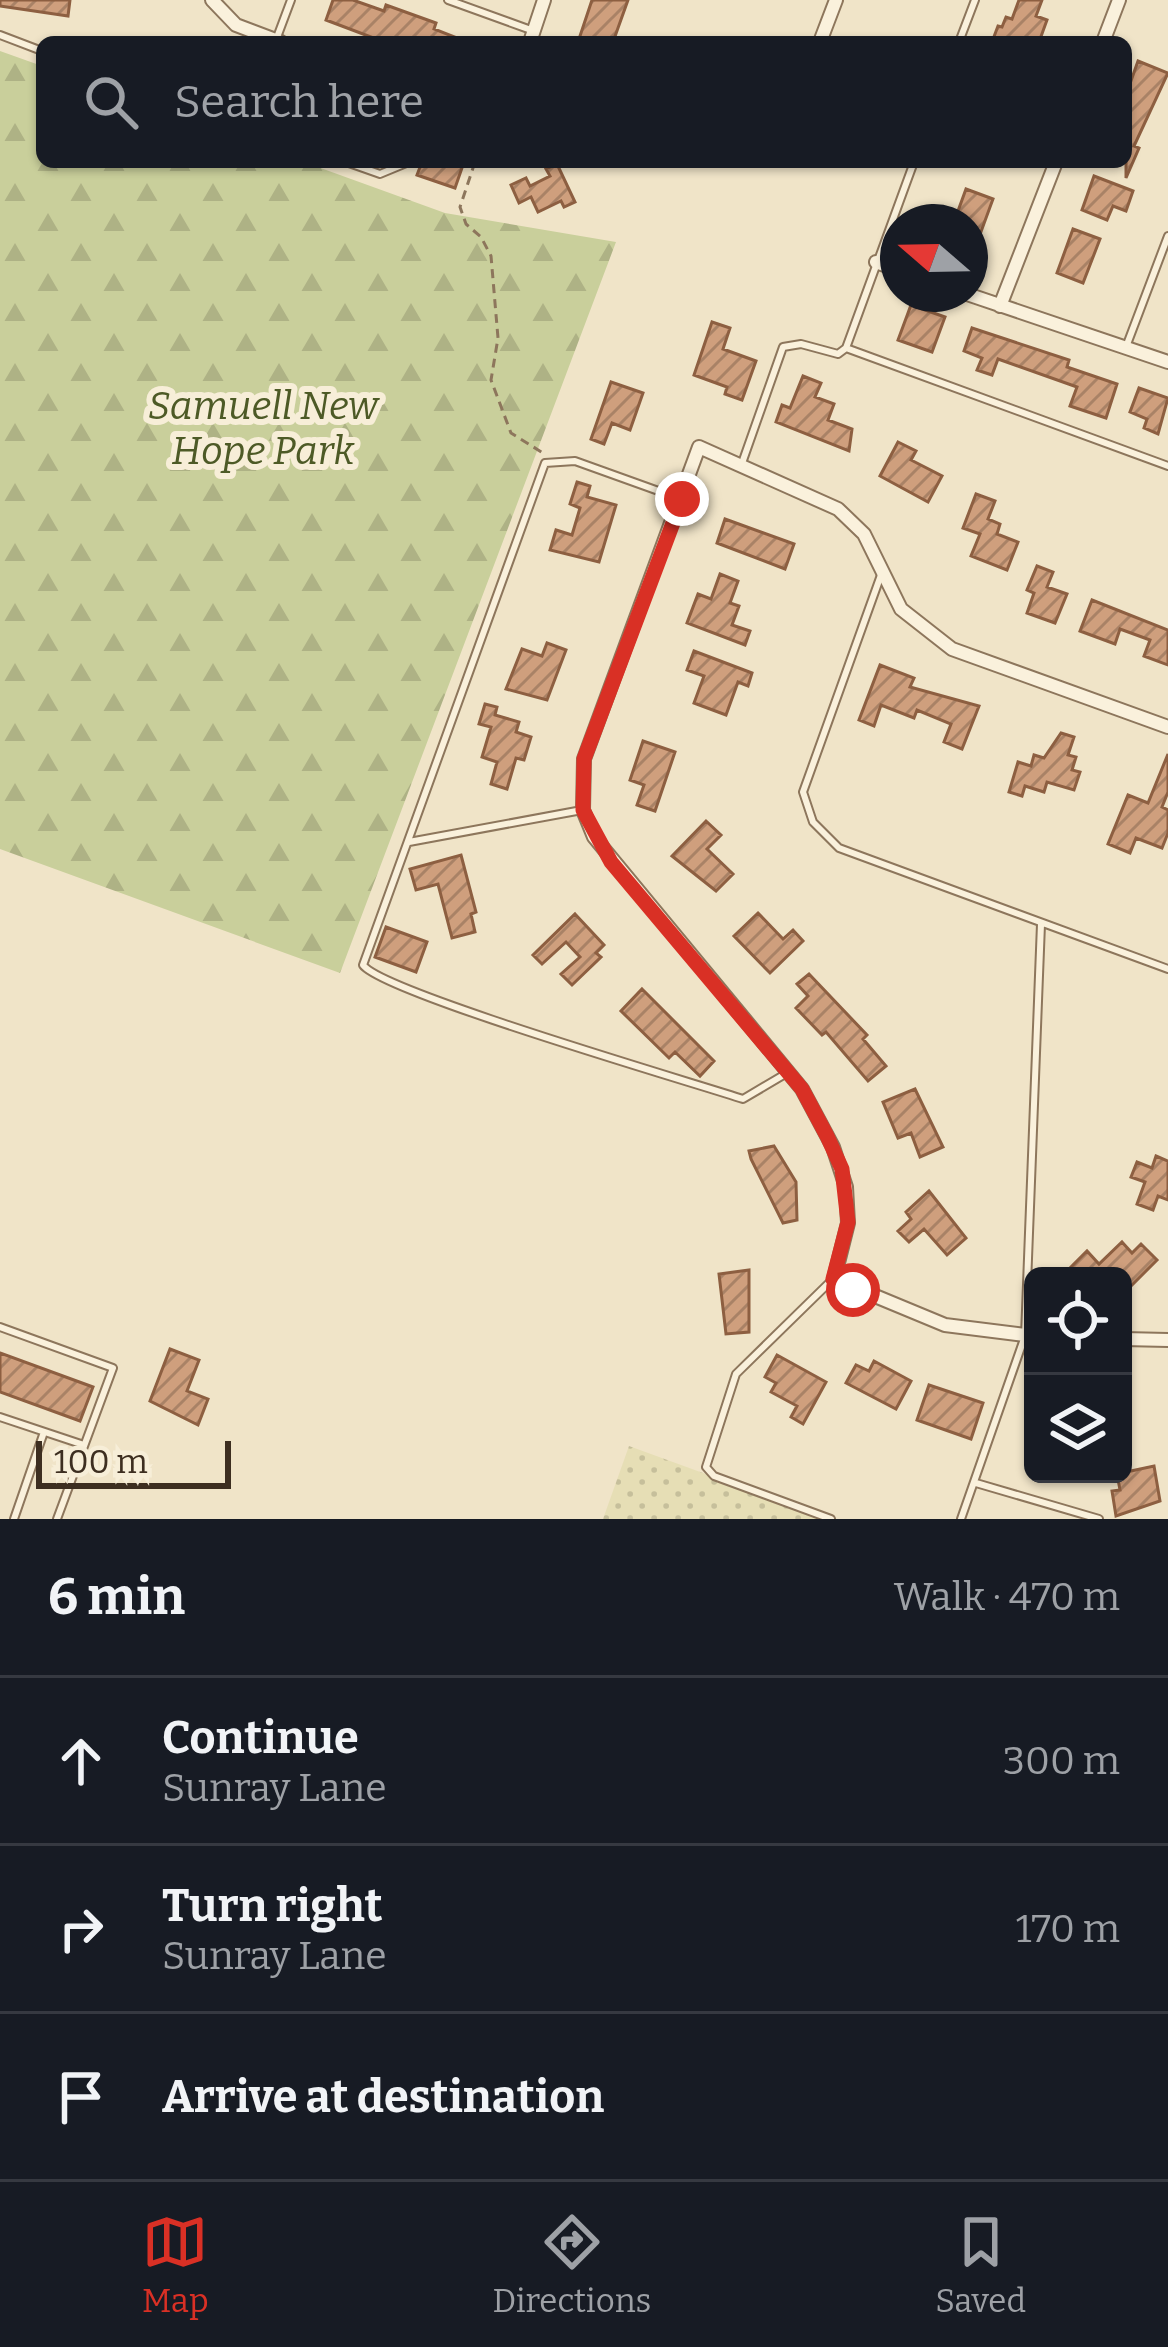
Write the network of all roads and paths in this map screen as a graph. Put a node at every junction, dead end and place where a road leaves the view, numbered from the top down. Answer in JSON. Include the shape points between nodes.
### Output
{"nodes":[{"id":1,"x":212,"y":0,"type":"edge"},
{"id":2,"x":292,"y":0,"type":"edge"},
{"id":3,"x":448,"y":0,"type":"edge"},
{"id":4,"x":544,"y":0,"type":"edge"},
{"id":5,"x":836,"y":0,"type":"edge"},
{"id":6,"x":975,"y":0,"type":"edge"},
{"id":7,"x":1119,"y":0,"type":"edge"},
{"id":8,"x":0,"y":35,"type":"edge"},
{"id":9,"x":265,"y":36,"type":"edge"},
{"id":10,"x":281,"y":36,"type":"edge"},
{"id":11,"x":532,"y":36,"type":"edge"},
{"id":12,"x":822,"y":36,"type":"edge"},
{"id":13,"x":961,"y":36,"type":"edge"},
{"id":14,"x":1105,"y":36,"type":"edge"},
{"id":15,"x":36,"y":49,"type":"edge"},
{"id":16,"x":363,"y":168,"type":"edge"},
{"id":17,"x":394,"y":168,"type":"edge"},
{"id":18,"x":473,"y":168,"type":"edge"},
{"id":19,"x":912,"y":168,"type":"edge"},
{"id":20,"x":1054,"y":168,"type":"edge"},
{"id":21,"x":1168,"y":236,"type":"edge"},
{"id":22,"x":876,"y":262,"type":"junction"},
{"id":23,"x":880,"y":263,"type":"edge"},
{"id":24,"x":988,"y":302,"type":"edge"},
{"id":25,"x":1000,"y":306,"type":"junction"},
{"id":26,"x":1126,"y":347,"type":"junction"},
{"id":27,"x":846,"y":348,"type":"junction"},
{"id":28,"x":1168,"y":362,"type":"edge"},
{"id":29,"x":555,"y":459,"type":"junction"},
{"id":30,"x":741,"y":466,"type":"junction"},
{"id":31,"x":1168,"y":466,"type":"edge"},
{"id":32,"x":682,"y":499,"type":"junction"},
{"id":33,"x":883,"y":572,"type":"junction"},
{"id":34,"x":1168,"y":727,"type":"edge"},
{"id":35,"x":583,"y":810,"type":"junction"},
{"id":36,"x":409,"y":842,"type":"junction"},
{"id":37,"x":1041,"y":924,"type":"junction"},
{"id":38,"x":1168,"y":969,"type":"edge"},
{"id":39,"x":787,"y":1073,"type":"junction"},
{"id":40,"x":1031,"y":1267,"type":"edge"},
{"id":41,"x":833,"y":1279,"type":"junction"},
{"id":42,"x":0,"y":1327,"type":"edge"},
{"id":43,"x":1024,"y":1335,"type":"edge"},
{"id":44,"x":1132,"y":1339,"type":"edge"},
{"id":45,"x":1168,"y":1340,"type":"edge"},
{"id":46,"x":1024,"y":1350,"type":"edge"},
{"id":47,"x":0,"y":1417,"type":"edge"},
{"id":48,"x":44,"y":1432,"type":"junction"},
{"id":49,"x":84,"y":1445,"type":"junction"},
{"id":50,"x":976,"y":1483,"type":"junction"},
{"id":51,"x":14,"y":1519,"type":"edge"},
{"id":52,"x":57,"y":1519,"type":"edge"},
{"id":53,"x":831,"y":1519,"type":"edge"},
{"id":54,"x":962,"y":1519,"type":"edge"},
{"id":55,"x":1100,"y":1519,"type":"edge"}],
"edges":[{"from":1,"to":9,"type":"street","via":[[236,26]]},
{"from":2,"to":10,"type":"lane"},
{"from":3,"to":11,"type":"lane"},
{"from":4,"to":11,"type":"street"},
{"from":5,"to":12,"type":"street"},
{"from":6,"to":13,"type":"lane"},
{"from":7,"to":14,"type":"street"},
{"from":8,"to":15,"type":"lane"},
{"from":16,"to":17,"type":"lane"},
{"from":18,"to":29,"type":"path","via":[[460,208],[491,256],[498,338],[491,380],[511,433]]},
{"from":19,"to":22,"type":"lane"},
{"from":20,"to":25,"type":"street"},
{"from":21,"to":26,"type":"lane"},
{"from":22,"to":23,"type":"street"},
{"from":22,"to":27,"type":"lane"},
{"from":24,"to":25,"type":"street"},
{"from":25,"to":26,"type":"street"},
{"from":26,"to":28,"type":"street"},
{"from":27,"to":30,"type":"lane","via":[[838,354],[784,347]]},
{"from":27,"to":31,"type":"lane"},
{"from":29,"to":32,"type":"lane"},
{"from":29,"to":36,"type":"lane","via":[[545,464]]},
{"from":30,"to":32,"type":"street","via":[[699,447]]},
{"from":30,"to":33,"type":"street","via":[[838,509],[864,533]]},
{"from":32,"to":35,"type":"street","via":[[584,759]]},
{"from":33,"to":34,"type":"street","via":[[901,609],[952,649]]},
{"from":33,"to":37,"type":"lane","via":[[812,762],[804,806],[839,848]]},
{"from":35,"to":36,"type":"lane"},
{"from":35,"to":39,"type":"street","via":[[611,862]]},
{"from":36,"to":39,"type":"lane","via":[[363,965],[370,976],[742,1099]]},
{"from":37,"to":38,"type":"lane"},
{"from":37,"to":40,"type":"lane"},
{"from":39,"to":41,"type":"street","via":[[842,1169],[848,1222]]},
{"from":41,"to":43,"type":"street","via":[[945,1325]]},
{"from":41,"to":53,"type":"lane","via":[[736,1374],[706,1467]]},
{"from":42,"to":49,"type":"lane","via":[[113,1368]]},
{"from":44,"to":45,"type":"street"},
{"from":46,"to":50,"type":"lane"},
{"from":47,"to":48,"type":"lane"},
{"from":48,"to":49,"type":"lane"},
{"from":48,"to":51,"type":"lane"},
{"from":49,"to":52,"type":"lane"},
{"from":50,"to":54,"type":"lane"},
{"from":50,"to":55,"type":"lane"}]}
